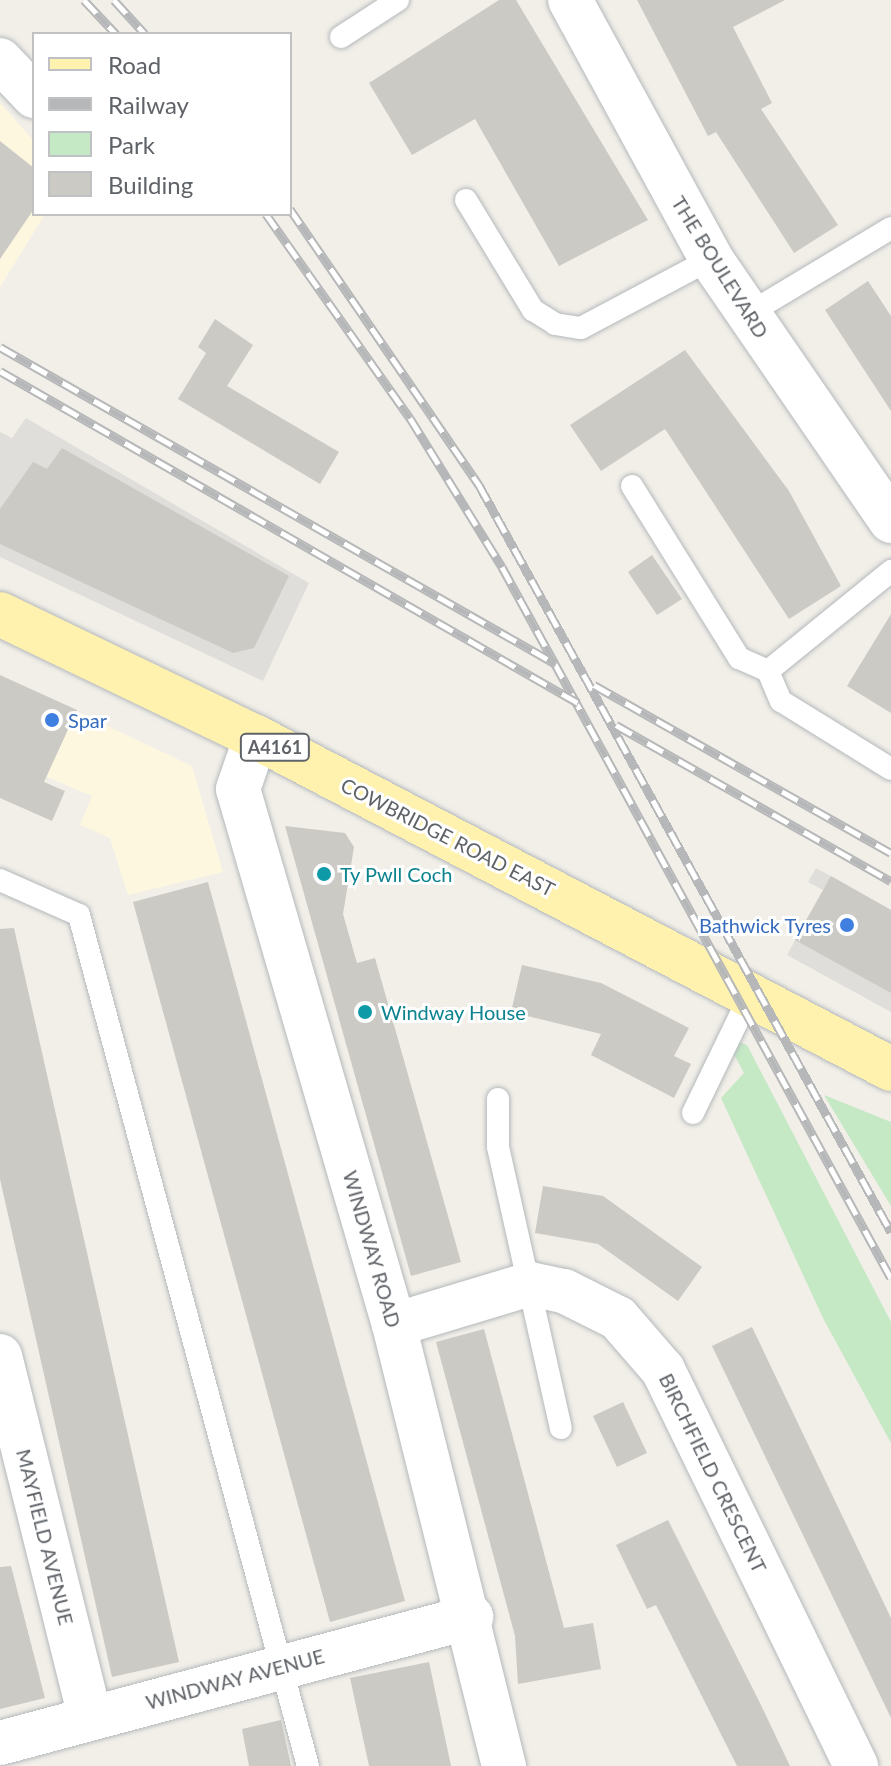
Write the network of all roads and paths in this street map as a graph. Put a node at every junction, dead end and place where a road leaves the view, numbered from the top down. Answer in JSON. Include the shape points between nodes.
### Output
{"nodes":[{"id":1,"x":398,"y":0,"type":"edge"},
{"id":2,"x":570,"y":0,"type":"edge"},
{"id":3,"x":341,"y":37,"type":"dead end"},
{"id":4,"x":0,"y":60,"type":"edge"},
{"id":5,"x":32,"y":94,"type":"edge"},
{"id":6,"x":466,"y":200,"type":"dead end"},
{"id":7,"x":891,"y":228,"type":"edge"},
{"id":8,"x":711,"y":259,"type":"junction"},
{"id":9,"x":748,"y":314,"type":"junction"},
{"id":10,"x":632,"y":486,"type":"dead end"},
{"id":11,"x":887,"y":507,"type":"edge"},
{"id":12,"x":891,"y":571,"type":"edge"},
{"id":13,"x":0,"y":614,"type":"edge"},
{"id":14,"x":768,"y":671,"type":"junction"},
{"id":15,"x":256,"y":737,"type":"junction"},
{"id":16,"x":891,"y":769,"type":"edge"},
{"id":17,"x":0,"y":880,"type":"edge"},
{"id":18,"x":749,"y":997,"type":"junction"},
{"id":19,"x":891,"y":1069,"type":"edge"},
{"id":20,"x":498,"y":1099,"type":"dead end"},
{"id":21,"x":693,"y":1113,"type":"dead end"},
{"id":22,"x":530,"y":1284,"type":"junction"},
{"id":23,"x":394,"y":1325,"type":"junction"},
{"id":24,"x":0,"y":1356,"type":"edge"},
{"id":25,"x":561,"y":1428,"type":"dead end"},
{"id":26,"x":471,"y":1617,"type":"junction"},
{"id":27,"x":284,"y":1666,"type":"junction"},
{"id":28,"x":90,"y":1718,"type":"junction"},
{"id":29,"x":4,"y":1751,"type":"edge"},
{"id":30,"x":308,"y":1766,"type":"edge"},
{"id":31,"x":504,"y":1766,"type":"edge"},
{"id":32,"x":856,"y":1766,"type":"edge"}],
"edges":[{"from":1,"to":3,"type":"lane"},
{"from":2,"to":8,"type":"street","name":"THE BOULEVARD"},
{"from":4,"to":5,"type":"street"},
{"from":6,"to":8,"type":"lane","via":[[533,310],[555,324],[581,328]]},
{"from":7,"to":9,"type":"lane"},
{"from":8,"to":9,"type":"street","name":"THE BOULEVARD"},
{"from":9,"to":11,"type":"street","name":"THE BOULEVARD"},
{"from":10,"to":14,"type":"lane","via":[[739,658]]},
{"from":12,"to":14,"type":"lane"},
{"from":13,"to":15,"type":"main road","name":"COWBRIDGE ROAD EAST","number":"A4161"},
{"from":14,"to":16,"type":"lane","via":[[781,701]]},
{"from":15,"to":18,"type":"main road","name":"COWBRIDGE ROAD EAST","number":"A4161"},
{"from":15,"to":23,"type":"street","name":"WINDWAY ROAD","via":[[238,789]]},
{"from":17,"to":27,"type":"lane","via":[[79,915]]},
{"from":18,"to":19,"type":"main road","name":"COWBRIDGE ROAD EAST","number":"A4161"},
{"from":18,"to":21,"type":"lane"},
{"from":20,"to":22,"type":"lane","via":[[498,1147]]},
{"from":22,"to":23,"type":"street"},
{"from":22,"to":25,"type":"lane"},
{"from":22,"to":32,"type":"street","name":"BIRCHFIELD CRESCENT","via":[[564,1291],[618,1318],[663,1370]]},
{"from":23,"to":26,"type":"street","name":"WINDWAY ROAD"},
{"from":24,"to":28,"type":"street","name":"MAYFIELD AVENUE"},
{"from":26,"to":27,"type":"street","name":"WINDWAY AVENUE"},
{"from":26,"to":31,"type":"street","name":"WINDWAY ROAD"},
{"from":27,"to":28,"type":"street","name":"WINDWAY AVENUE"},
{"from":27,"to":30,"type":"lane"},
{"from":28,"to":29,"type":"street","name":"WINDWAY AVENUE"}]}
